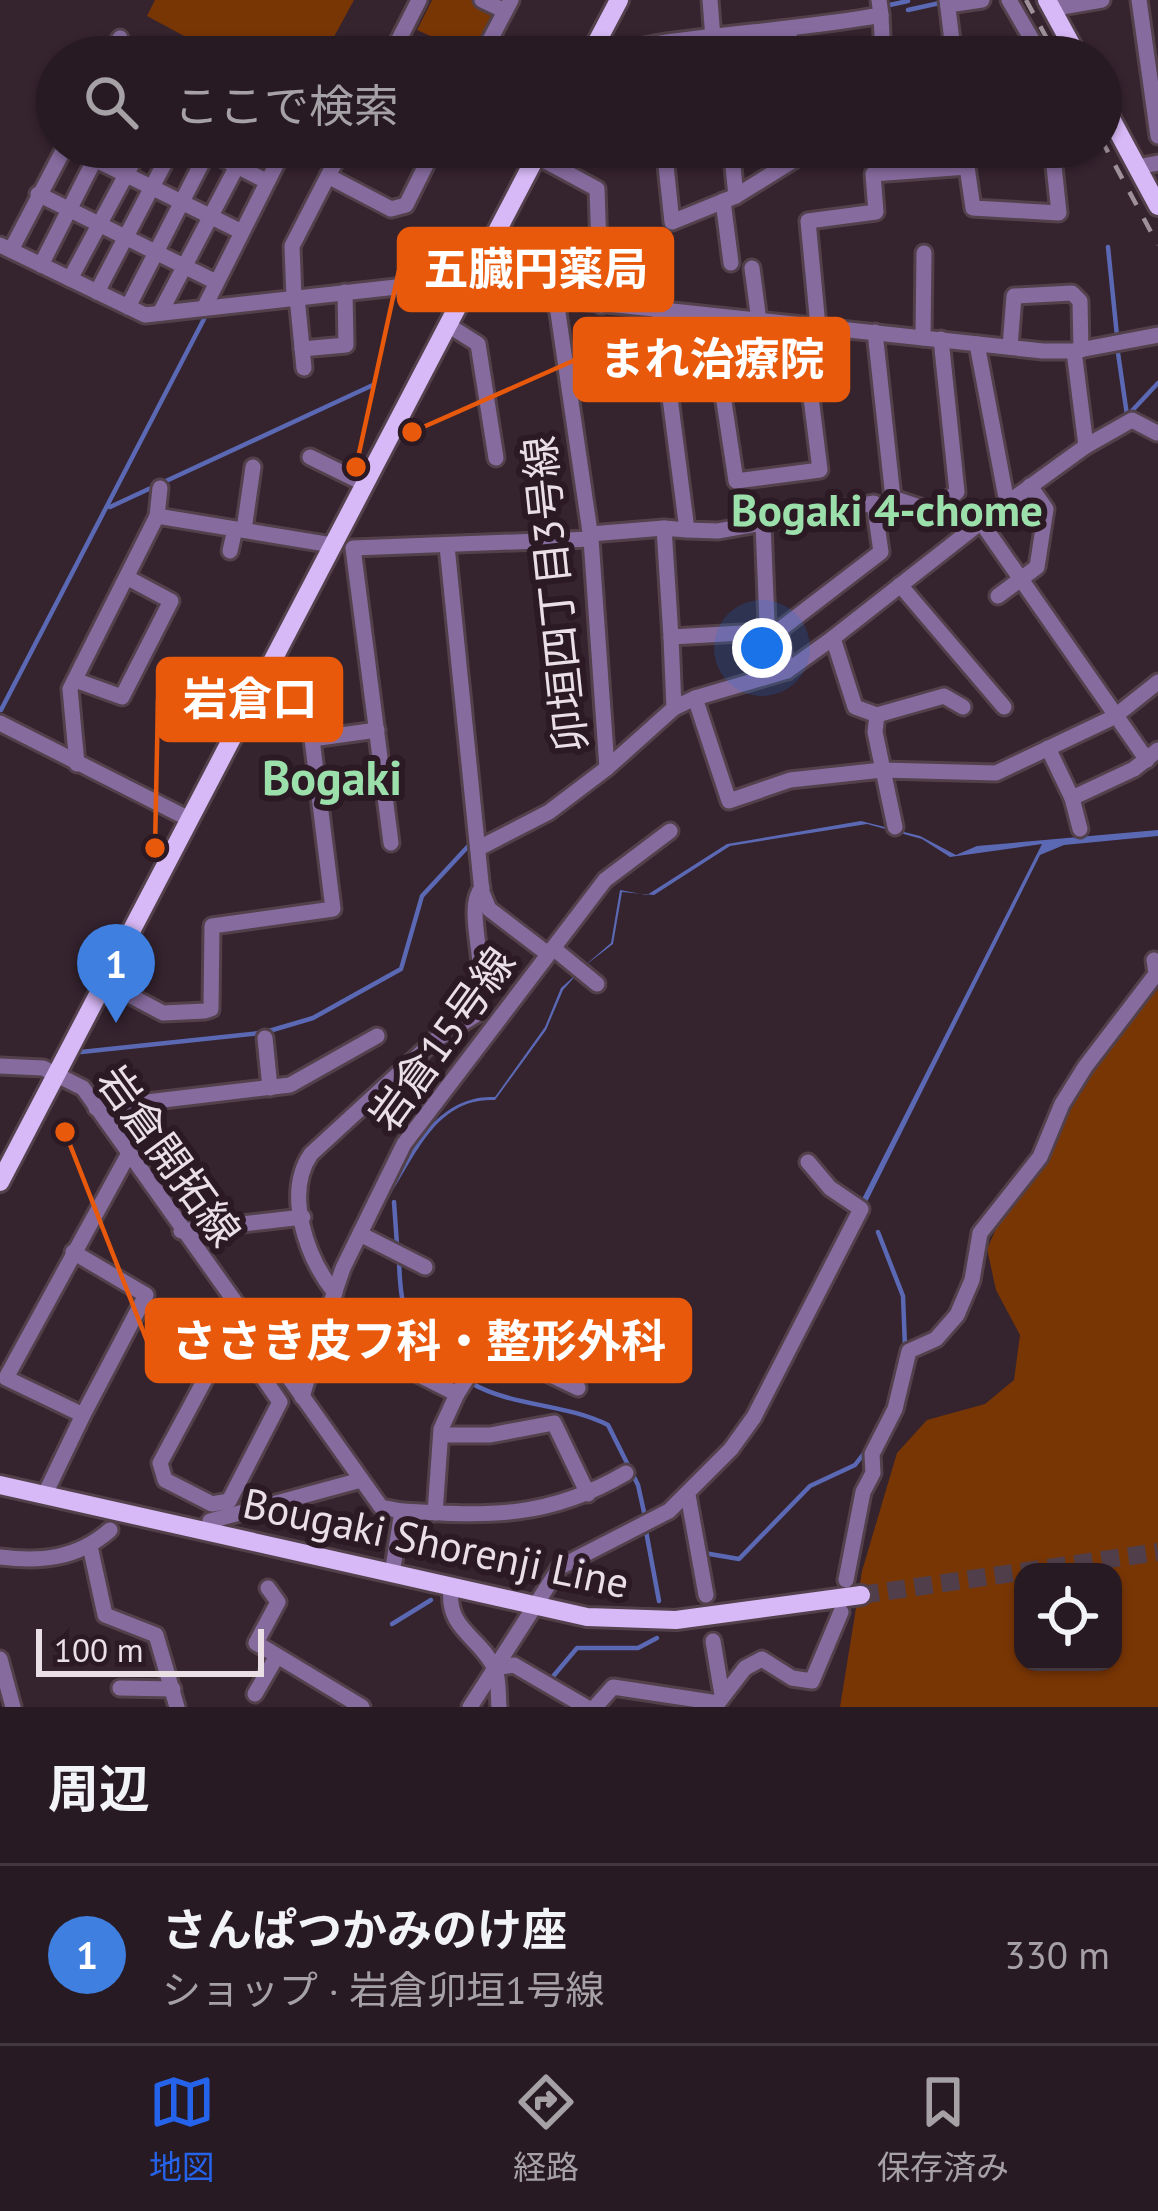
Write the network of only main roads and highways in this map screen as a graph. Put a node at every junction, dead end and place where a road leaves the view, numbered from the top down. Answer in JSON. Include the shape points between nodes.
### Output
{"nodes":[{"id":1,"x":620,"y":0,"type":"edge"},
{"id":2,"x":1052,"y":4,"type":"edge"},
{"id":3,"x":600,"y":36,"type":"edge"},
{"id":4,"x":1068,"y":36,"type":"edge"},
{"id":5,"x":1122,"y":139,"type":"edge"},
{"id":6,"x":529,"y":168,"type":"edge"},
{"id":7,"x":1158,"y":206,"type":"edge"},
{"id":8,"x":0,"y":1182,"type":"edge"},
{"id":9,"x":0,"y":1485,"type":"edge"},
{"id":10,"x":861,"y":1595,"type":"tunnel mouth"}],
"edges":[{"from":1,"to":3,"type":"main road"},
{"from":2,"to":4,"type":"main road"},
{"from":5,"to":7,"type":"main road"},
{"from":6,"to":8,"type":"main road"},
{"from":9,"to":10,"type":"main road","name":"Bougaki Shorenji Line","via":[[535,1607],[640,1622]]}]}
